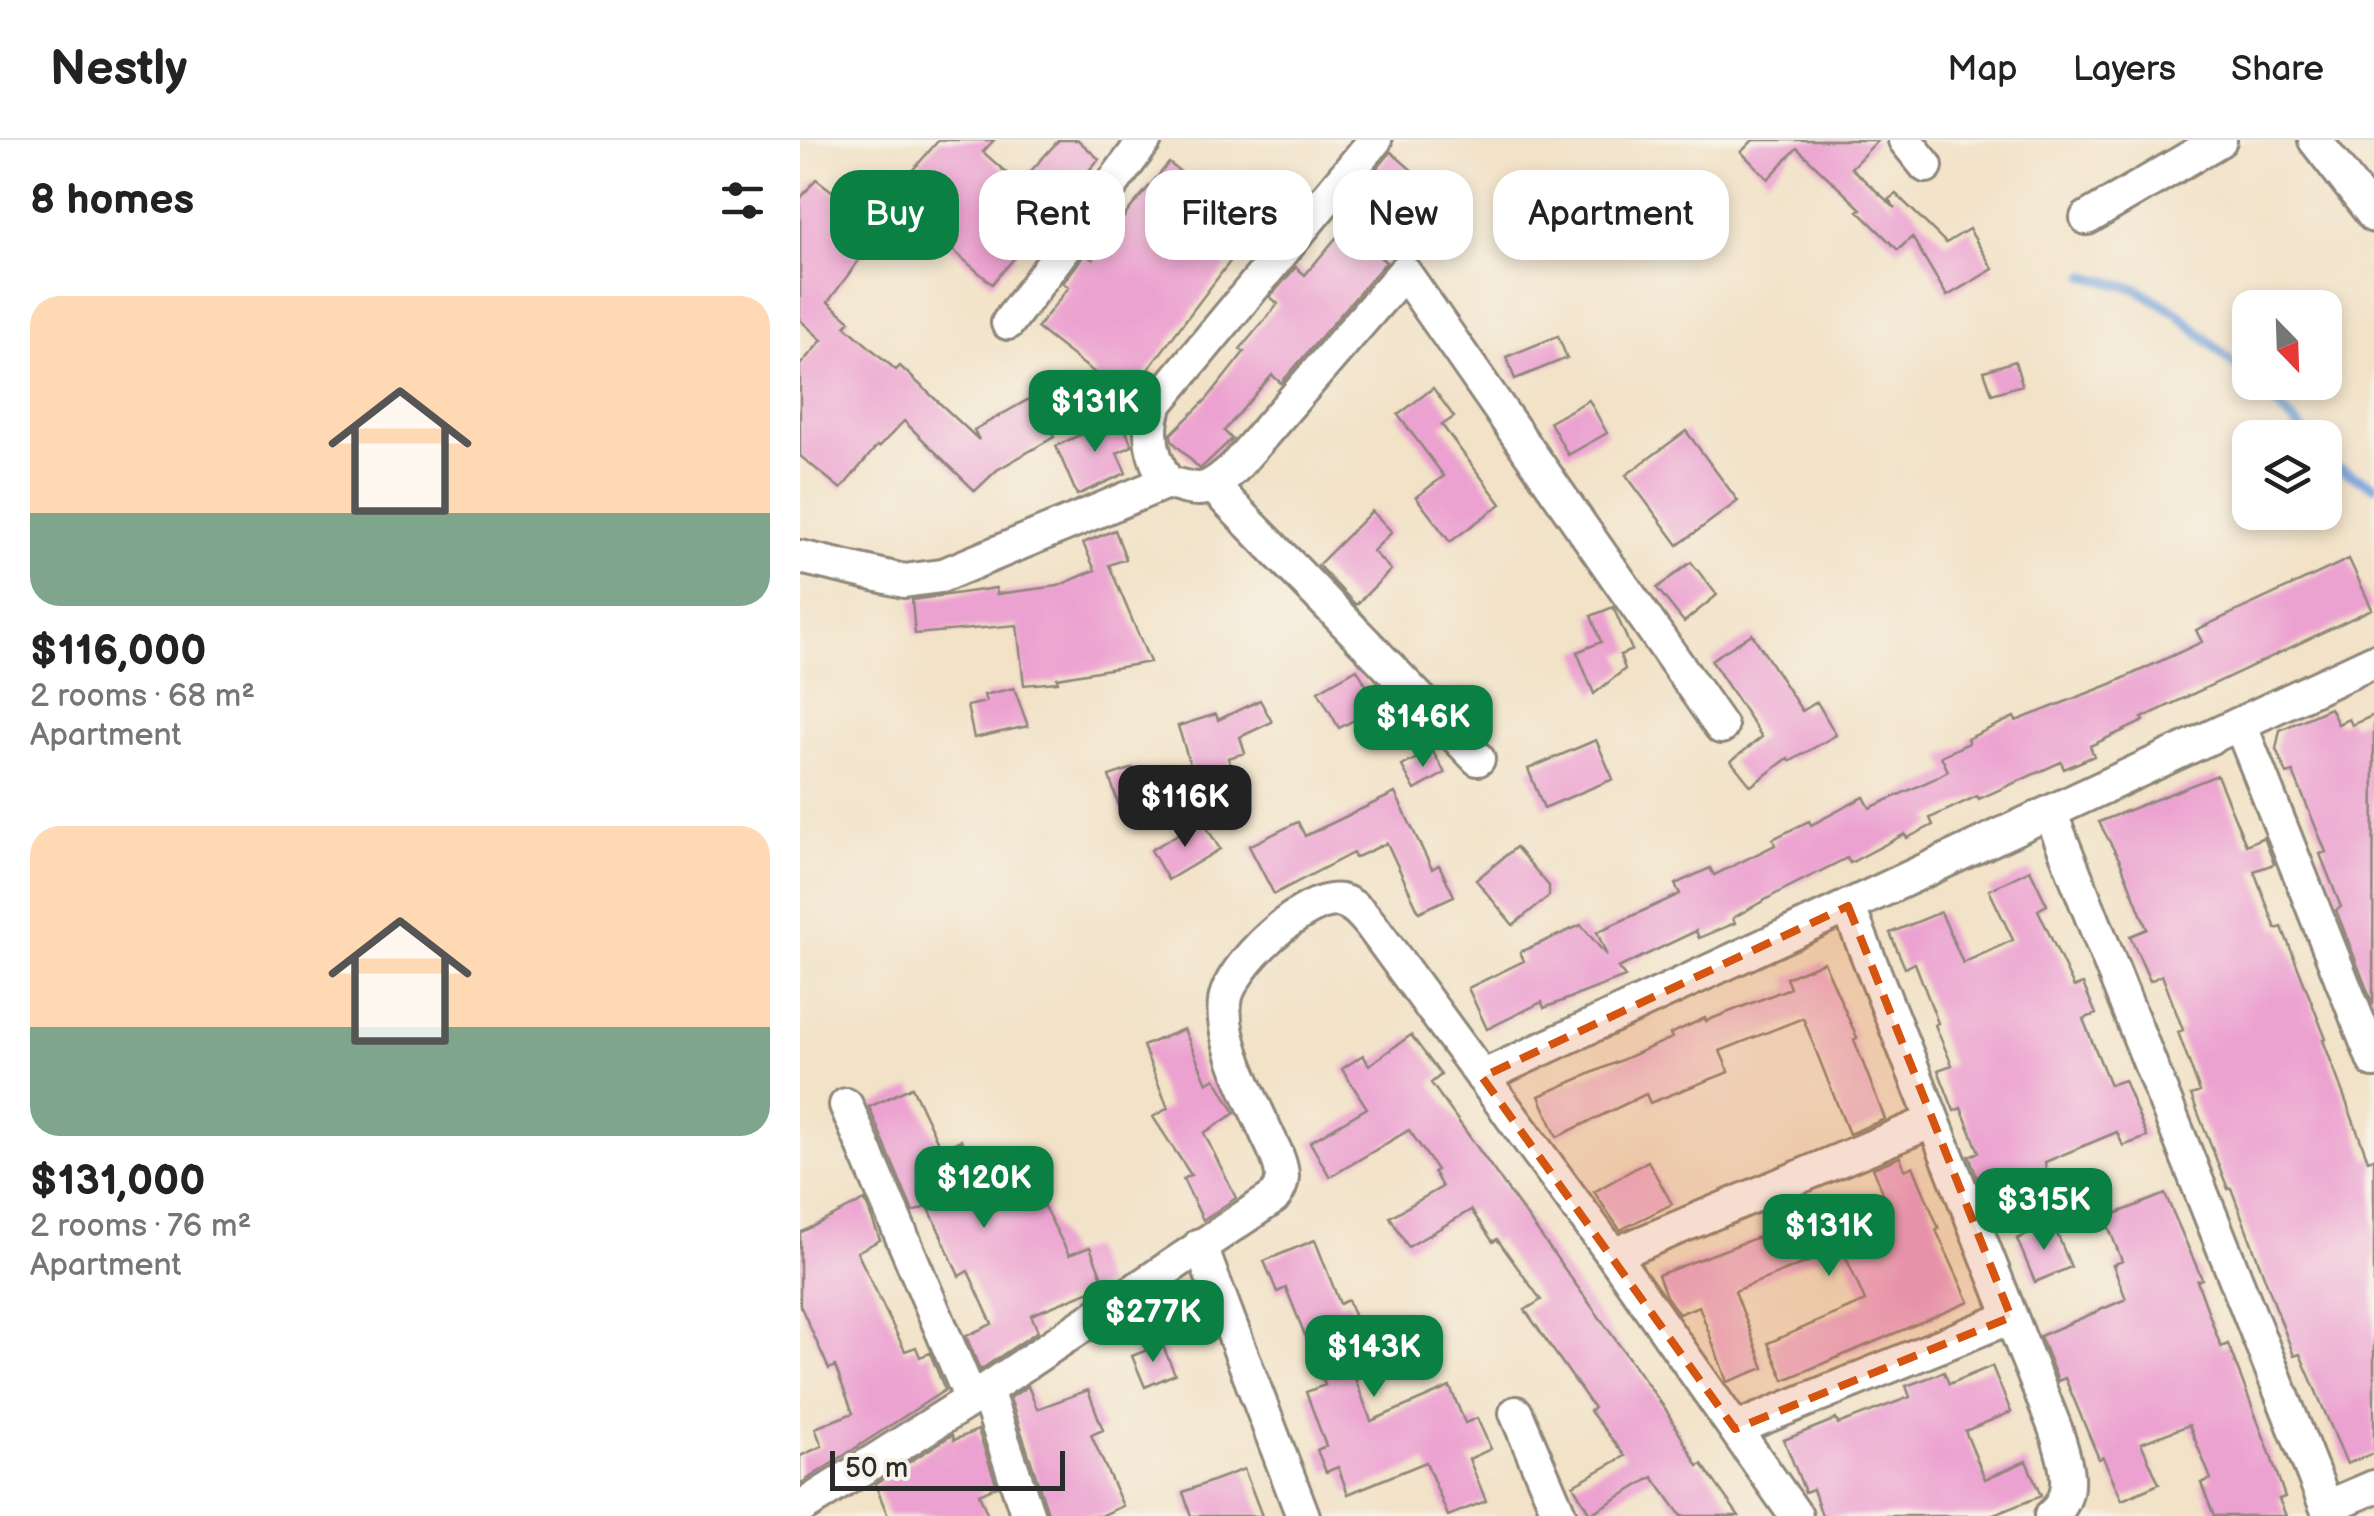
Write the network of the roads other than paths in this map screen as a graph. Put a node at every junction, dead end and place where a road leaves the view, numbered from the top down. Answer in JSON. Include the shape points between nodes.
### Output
{"nodes":[{"id":1,"x":1145,"y":140,"type":"edge"},
{"id":2,"x":1375,"y":140,"type":"edge"},
{"id":3,"x":1906,"y":140,"type":"edge"},
{"id":4,"x":2220,"y":140,"type":"edge"},
{"id":5,"x":2315,"y":140,"type":"edge"},
{"id":6,"x":1926,"y":166,"type":"dead end"},
{"id":7,"x":2374,"y":216,"type":"edge"},
{"id":8,"x":2087,"y":218,"type":"dead end"},
{"id":9,"x":1008,"y":323,"type":"dead end"},
{"id":10,"x":1167,"y":482,"type":"junction"},
{"id":11,"x":1213,"y":486,"type":"junction"},
{"id":12,"x":800,"y":558,"type":"edge"},
{"id":13,"x":2374,"y":661,"type":"edge"},
{"id":14,"x":2240,"y":724,"type":"junction"},
{"id":15,"x":1722,"y":727,"type":"dead end"},
{"id":16,"x":1478,"y":759,"type":"dead end"},
{"id":17,"x":2050,"y":812,"type":"junction"},
{"id":18,"x":1848,"y":906,"type":"junction"},
{"id":19,"x":2372,"y":1048,"type":"edge"},
{"id":20,"x":1482,"y":1077,"type":"junction"},
{"id":21,"x":846,"y":1105,"type":"dead end"},
{"id":22,"x":1932,"y":1121,"type":"junction"},
{"id":23,"x":1200,"y":1245,"type":"junction"},
{"id":24,"x":1612,"y":1255,"type":"junction"},
{"id":25,"x":2011,"y":1317,"type":"junction"},
{"id":26,"x":978,"y":1394,"type":"junction"},
{"id":27,"x":1516,"y":1413,"type":"dead end"},
{"id":28,"x":1735,"y":1430,"type":"junction"},
{"id":29,"x":2374,"y":1486,"type":"edge"},
{"id":30,"x":800,"y":1508,"type":"edge"},
{"id":31,"x":2329,"y":1512,"type":"edge"},
{"id":32,"x":1028,"y":1516,"type":"edge"},
{"id":33,"x":1303,"y":1516,"type":"edge"},
{"id":34,"x":1560,"y":1516,"type":"edge"},
{"id":35,"x":1796,"y":1516,"type":"edge"},
{"id":36,"x":2051,"y":1516,"type":"edge"}],
"edges":[{"from":1,"to":9,"type":"street"},
{"from":2,"to":10,"type":"street","via":[[1156,404],[1150,437]]},
{"from":3,"to":6,"type":"street"},
{"from":4,"to":8,"type":"street"},
{"from":5,"to":7,"type":"street"},
{"from":10,"to":11,"type":"street","via":[[1197,492]]},
{"from":10,"to":12,"type":"street","via":[[941,576],[904,580]]},
{"from":11,"to":15,"type":"street","via":[[1404,272]]},
{"from":11,"to":16,"type":"street"},
{"from":13,"to":14,"type":"street"},
{"from":14,"to":17,"type":"street"},
{"from":14,"to":19,"type":"street"},
{"from":17,"to":18,"type":"street"},
{"from":17,"to":31,"type":"street"},
{"from":18,"to":20,"type":"street"},
{"from":18,"to":22,"type":"street"},
{"from":20,"to":23,"type":"street","via":[[1359,910],[1342,901],[1305,912],[1259,946],[1224,1000],[1241,1074],[1280,1166],[1280,1189]]},
{"from":20,"to":24,"type":"street"},
{"from":21,"to":26,"type":"street"},
{"from":22,"to":24,"type":"street"},
{"from":22,"to":25,"type":"street"},
{"from":23,"to":26,"type":"street"},
{"from":23,"to":33,"type":"street"},
{"from":24,"to":28,"type":"street"},
{"from":25,"to":28,"type":"street"},
{"from":25,"to":36,"type":"street","via":[[2066,1465],[2068,1489]]},
{"from":26,"to":30,"type":"street"},
{"from":26,"to":32,"type":"street"},
{"from":27,"to":34,"type":"street"},
{"from":28,"to":35,"type":"street"},
{"from":29,"to":31,"type":"street"}]}
